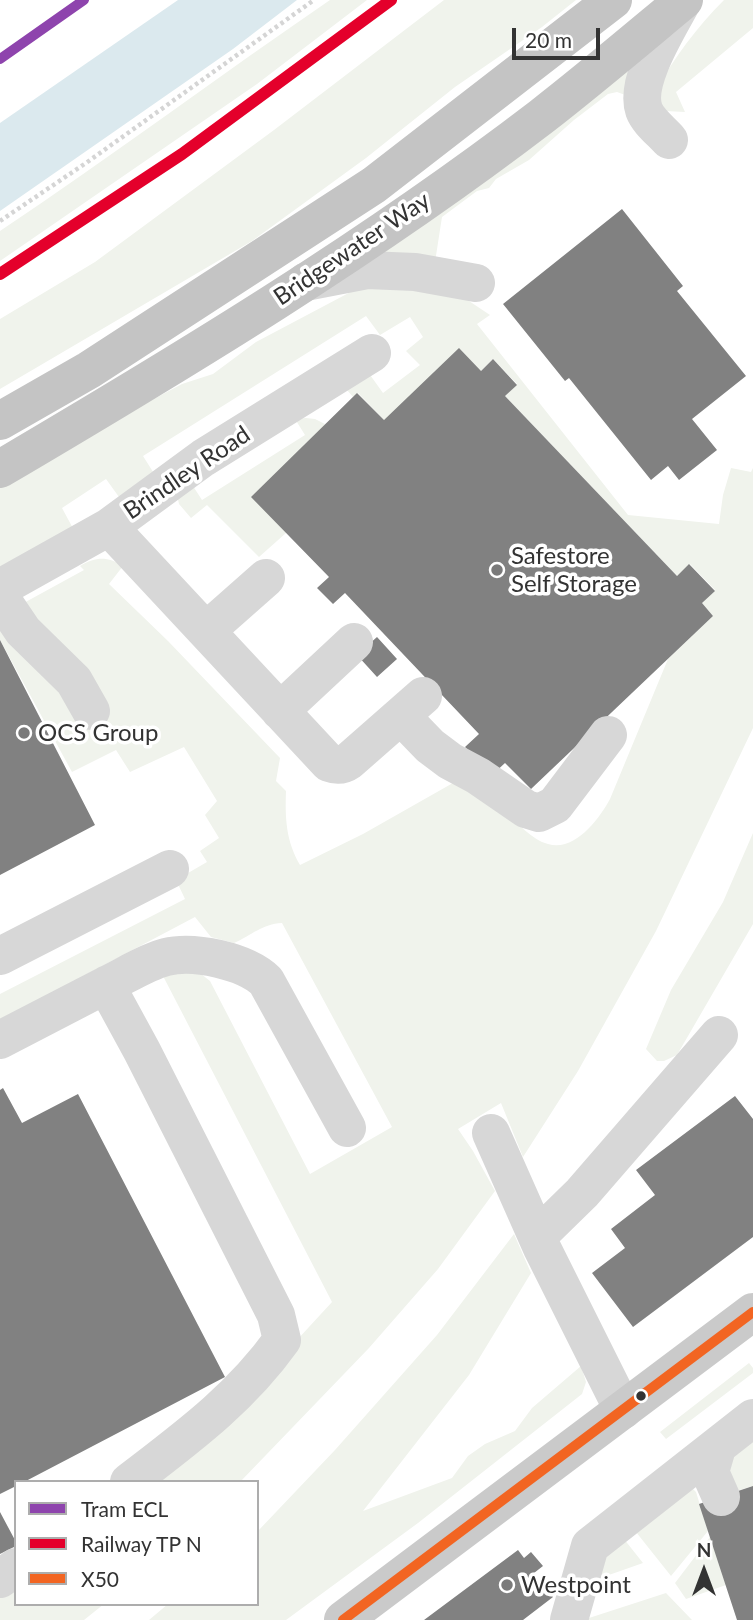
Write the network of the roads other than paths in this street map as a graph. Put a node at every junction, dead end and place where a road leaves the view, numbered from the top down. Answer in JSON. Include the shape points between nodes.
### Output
{"nodes":[{"id":1,"x":613,"y":0,"type":"edge"},
{"id":2,"x":683,"y":1,"type":"edge"},
{"id":3,"x":669,"y":140,"type":"dead end"},
{"id":4,"x":303,"y":283,"type":"junction"},
{"id":5,"x":476,"y":283,"type":"dead end"},
{"id":6,"x":372,"y":353,"type":"dead end"},
{"id":7,"x":0,"y":421,"type":"edge"},
{"id":8,"x":0,"y":469,"type":"edge"},
{"id":9,"x":109,"y":527,"type":"junction"},
{"id":10,"x":266,"y":578,"type":"dead end"},
{"id":11,"x":0,"y":589,"type":"edge"},
{"id":12,"x":0,"y":597,"type":"edge"},
{"id":13,"x":206,"y":631,"type":"junction"},
{"id":14,"x":354,"y":642,"type":"dead end"},
{"id":15,"x":91,"y":711,"type":"dead end"},
{"id":16,"x":280,"y":711,"type":"junction"},
{"id":17,"x":608,"y":735,"type":"dead end"},
{"id":18,"x":170,"y":869,"type":"dead end"},
{"id":19,"x":0,"y":956,"type":"edge"},
{"id":20,"x":106,"y":985,"type":"junction"},
{"id":21,"x":719,"y":1035,"type":"dead end"},
{"id":22,"x":0,"y":1040,"type":"edge"},
{"id":23,"x":348,"y":1128,"type":"dead end"},
{"id":24,"x":491,"y":1133,"type":"dead end"},
{"id":25,"x":540,"y":1243,"type":"junction"},
{"id":26,"x":748,"y":1324,"type":"edge"},
{"id":27,"x":622,"y":1410,"type":"junction"},
{"id":28,"x":753,"y":1418,"type":"edge"},
{"id":29,"x":717,"y":1448,"type":"junction"},
{"id":30,"x":132,"y":1480,"type":"edge"},
{"id":31,"x":720,"y":1497,"type":"dead end"},
{"id":32,"x":343,"y":1620,"type":"edge"},
{"id":33,"x":569,"y":1620,"type":"edge"}],
"edges":[{"from":1,"to":7,"type":"highway","name":"Bridgewater Way","via":[[374,185],[89,370]]},
{"from":2,"to":3,"type":"street","via":[[644,80],[643,108]]},
{"from":2,"to":4,"type":"highway","name":"Bridgewater Way","via":[[541,117]]},
{"from":4,"to":5,"type":"street","via":[[368,270],[415,272]]},
{"from":4,"to":8,"type":"highway","name":"Bridgewater Way"},
{"from":6,"to":9,"type":"street","name":"Brindley Road","via":[[203,458]]},
{"from":9,"to":11,"type":"street","name":"Brindley Road"},
{"from":9,"to":13,"type":"street"},
{"from":10,"to":13,"type":"street"},
{"from":12,"to":15,"type":"street","via":[[23,631],[74,681]]},
{"from":13,"to":16,"type":"street"},
{"from":14,"to":16,"type":"street"},
{"from":16,"to":17,"type":"street","via":[[329,762],[343,765],[412,706],[430,746],[539,813],[555,805]]},
{"from":18,"to":19,"type":"street"},
{"from":20,"to":22,"type":"street"},
{"from":20,"to":23,"type":"street","via":[[165,957],[214,958],[255,972],[266,981]]},
{"from":20,"to":30,"type":"street","via":[[276,1315],[282,1340],[205,1424]]},
{"from":21,"to":25,"type":"street"},
{"from":24,"to":25,"type":"street"},
{"from":25,"to":27,"type":"street"},
{"from":26,"to":27,"type":"main road"},
{"from":27,"to":32,"type":"main road"},
{"from":28,"to":29,"type":"street"},
{"from":29,"to":31,"type":"street","via":[[710,1472]]},
{"from":29,"to":33,"type":"street","via":[[590,1546]]}]}
